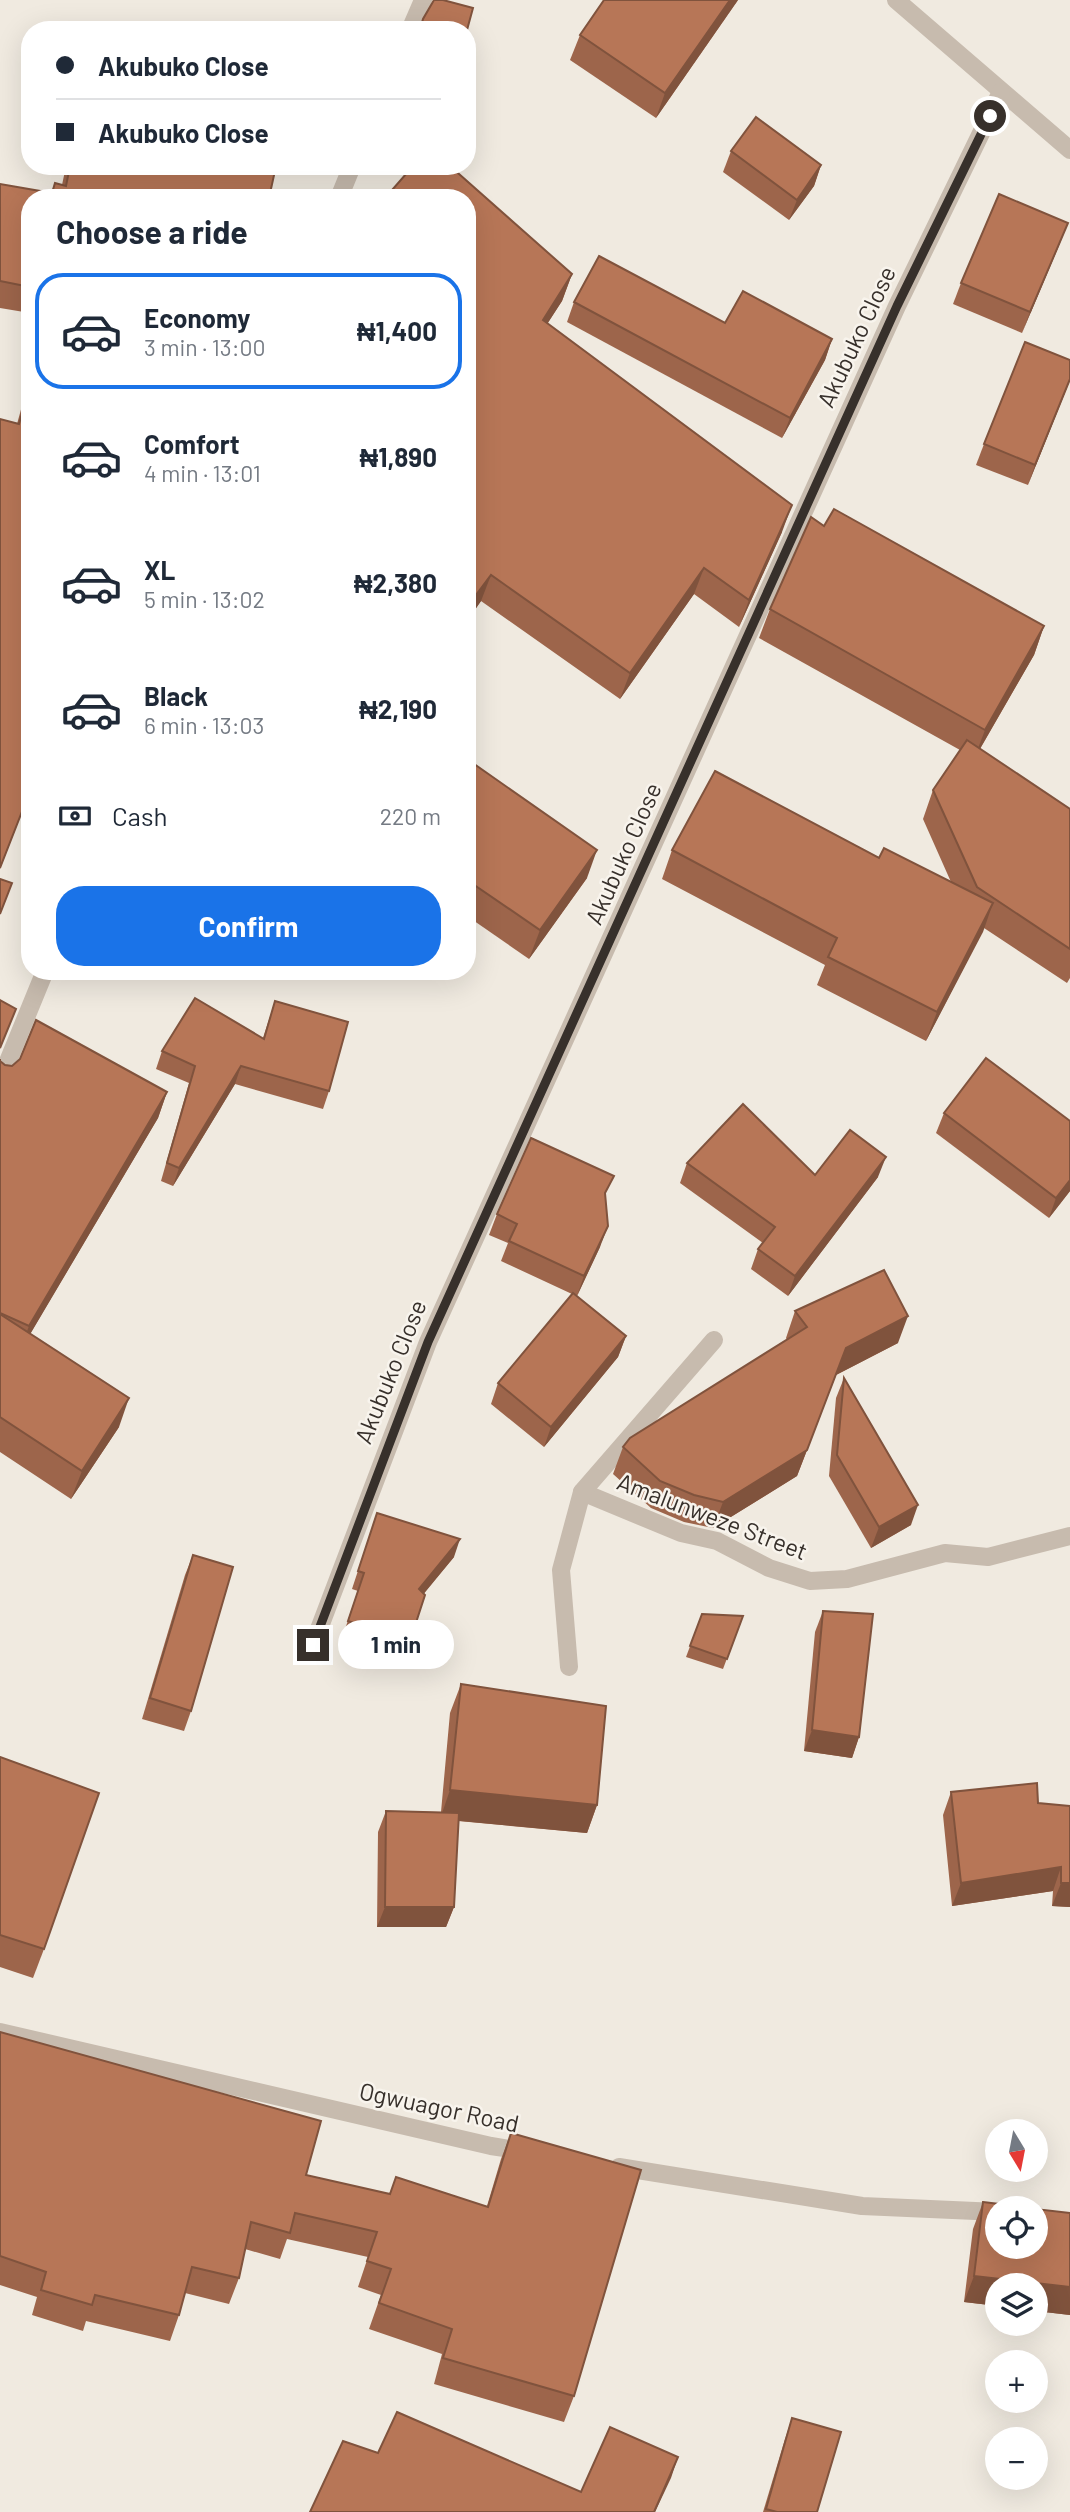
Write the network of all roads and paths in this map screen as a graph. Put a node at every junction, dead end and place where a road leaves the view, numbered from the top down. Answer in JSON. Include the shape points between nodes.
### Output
{"nodes":[{"id":1,"x":423,"y":0,"type":"edge"},
{"id":2,"x":896,"y":0,"type":"edge"},
{"id":3,"x":414,"y":21,"type":"edge"},
{"id":4,"x":1001,"y":92,"type":"junction"},
{"id":5,"x":1070,"y":150,"type":"edge"},
{"id":6,"x":41,"y":980,"type":"edge"},
{"id":7,"x":0,"y":1081,"type":"edge"},
{"id":8,"x":714,"y":1340,"type":"dead end"},
{"id":9,"x":582,"y":1492,"type":"junction"},
{"id":10,"x":1070,"y":1536,"type":"edge"},
{"id":11,"x":313,"y":1645,"type":"dead end"},
{"id":12,"x":569,"y":1667,"type":"dead end"},
{"id":13,"x":0,"y":2032,"type":"edge"},
{"id":14,"x":546,"y":2155,"type":"edge"},
{"id":15,"x":601,"y":2164,"type":"edge"},
{"id":16,"x":985,"y":2212,"type":"edge"}],
"edges":[{"from":1,"to":3,"type":"street"},
{"from":2,"to":4,"type":"street"},
{"from":4,"to":5,"type":"street"},
{"from":4,"to":11,"type":"street","name":"Akubuko Close","via":[[897,306],[428,1342]]},
{"from":6,"to":7,"type":"street"},
{"from":8,"to":9,"type":"street"},
{"from":9,"to":10,"type":"street","name":"Amalunweze Street","via":[[810,1581],[847,1579],[945,1553],[988,1557]]},
{"from":9,"to":12,"type":"street","via":[[561,1570]]},
{"from":13,"to":14,"type":"street","name":"Ogwuagor Road"},
{"from":15,"to":16,"type":"street","via":[[863,2206]]}]}
